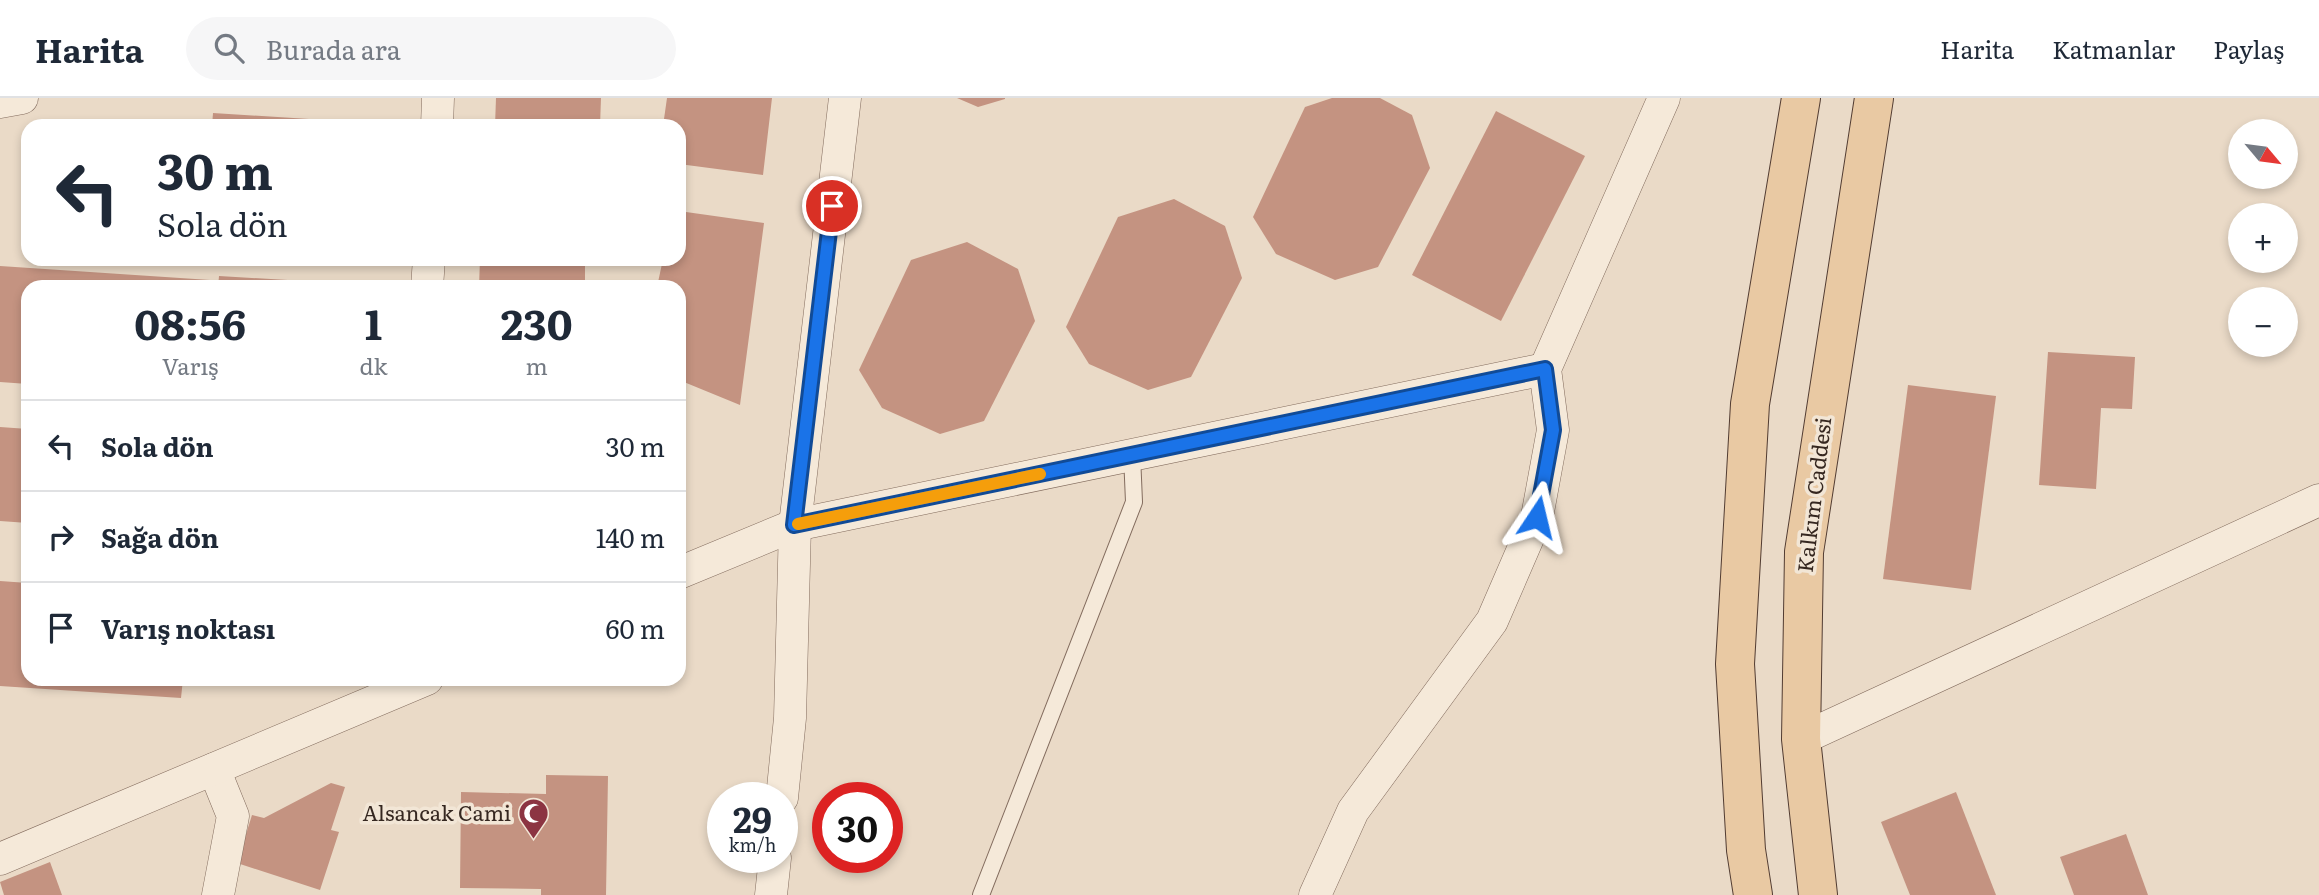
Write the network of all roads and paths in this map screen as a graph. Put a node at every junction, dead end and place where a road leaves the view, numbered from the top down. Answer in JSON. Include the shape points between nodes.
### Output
{"nodes":[{"id":1,"x":22,"y":98,"type":"edge"},
{"id":2,"x":439,"y":98,"type":"edge"},
{"id":3,"x":845,"y":98,"type":"edge"},
{"id":4,"x":1664,"y":98,"type":"edge"},
{"id":5,"x":1801,"y":98,"type":"edge"},
{"id":6,"x":1874,"y":98,"type":"edge"},
{"id":7,"x":0,"y":102,"type":"edge"},
{"id":8,"x":438,"y":119,"type":"edge"},
{"id":9,"x":1545,"y":369,"type":"junction"},
{"id":10,"x":1132,"y":454,"type":"junction"},
{"id":11,"x":2319,"y":500,"type":"edge"},
{"id":12,"x":794,"y":525,"type":"junction"},
{"id":13,"x":686,"y":570,"type":"edge"},
{"id":14,"x":403,"y":686,"type":"edge"},
{"id":15,"x":1801,"y":739,"type":"junction"},
{"id":16,"x":214,"y":769,"type":"junction"},
{"id":17,"x":784,"y":782,"type":"edge"},
{"id":18,"x":0,"y":859,"type":"edge"},
{"id":19,"x":773,"y":873,"type":"edge"},
{"id":20,"x":218,"y":895,"type":"edge"},
{"id":21,"x":771,"y":895,"type":"edge"},
{"id":22,"x":981,"y":895,"type":"edge"},
{"id":23,"x":1315,"y":895,"type":"edge"},
{"id":24,"x":1752,"y":895,"type":"edge"},
{"id":25,"x":1818,"y":895,"type":"edge"}],
"edges":[{"from":1,"to":7,"type":"street"},
{"from":2,"to":8,"type":"street"},
{"from":3,"to":12,"type":"street"},
{"from":4,"to":9,"type":"street"},
{"from":5,"to":24,"type":"main road","via":[[1750,404],[1735,664]]},
{"from":6,"to":15,"type":"main road","name":"Kalkım Caddesi","via":[[1804,552]]},
{"from":9,"to":10,"type":"street"},
{"from":9,"to":23,"type":"street","via":[[1553,430],[1537,517],[1492,621],[1353,811]]},
{"from":10,"to":12,"type":"street"},
{"from":10,"to":22,"type":"lane","via":[[1134,502]]},
{"from":11,"to":15,"type":"street"},
{"from":12,"to":13,"type":"street"},
{"from":12,"to":17,"type":"street","via":[[790,718]]},
{"from":14,"to":16,"type":"street"},
{"from":15,"to":25,"type":"main road","name":"Kalkım Caddesi"},
{"from":16,"to":18,"type":"street"},
{"from":16,"to":20,"type":"street","via":[[233,816]]},
{"from":19,"to":21,"type":"street"}]}
